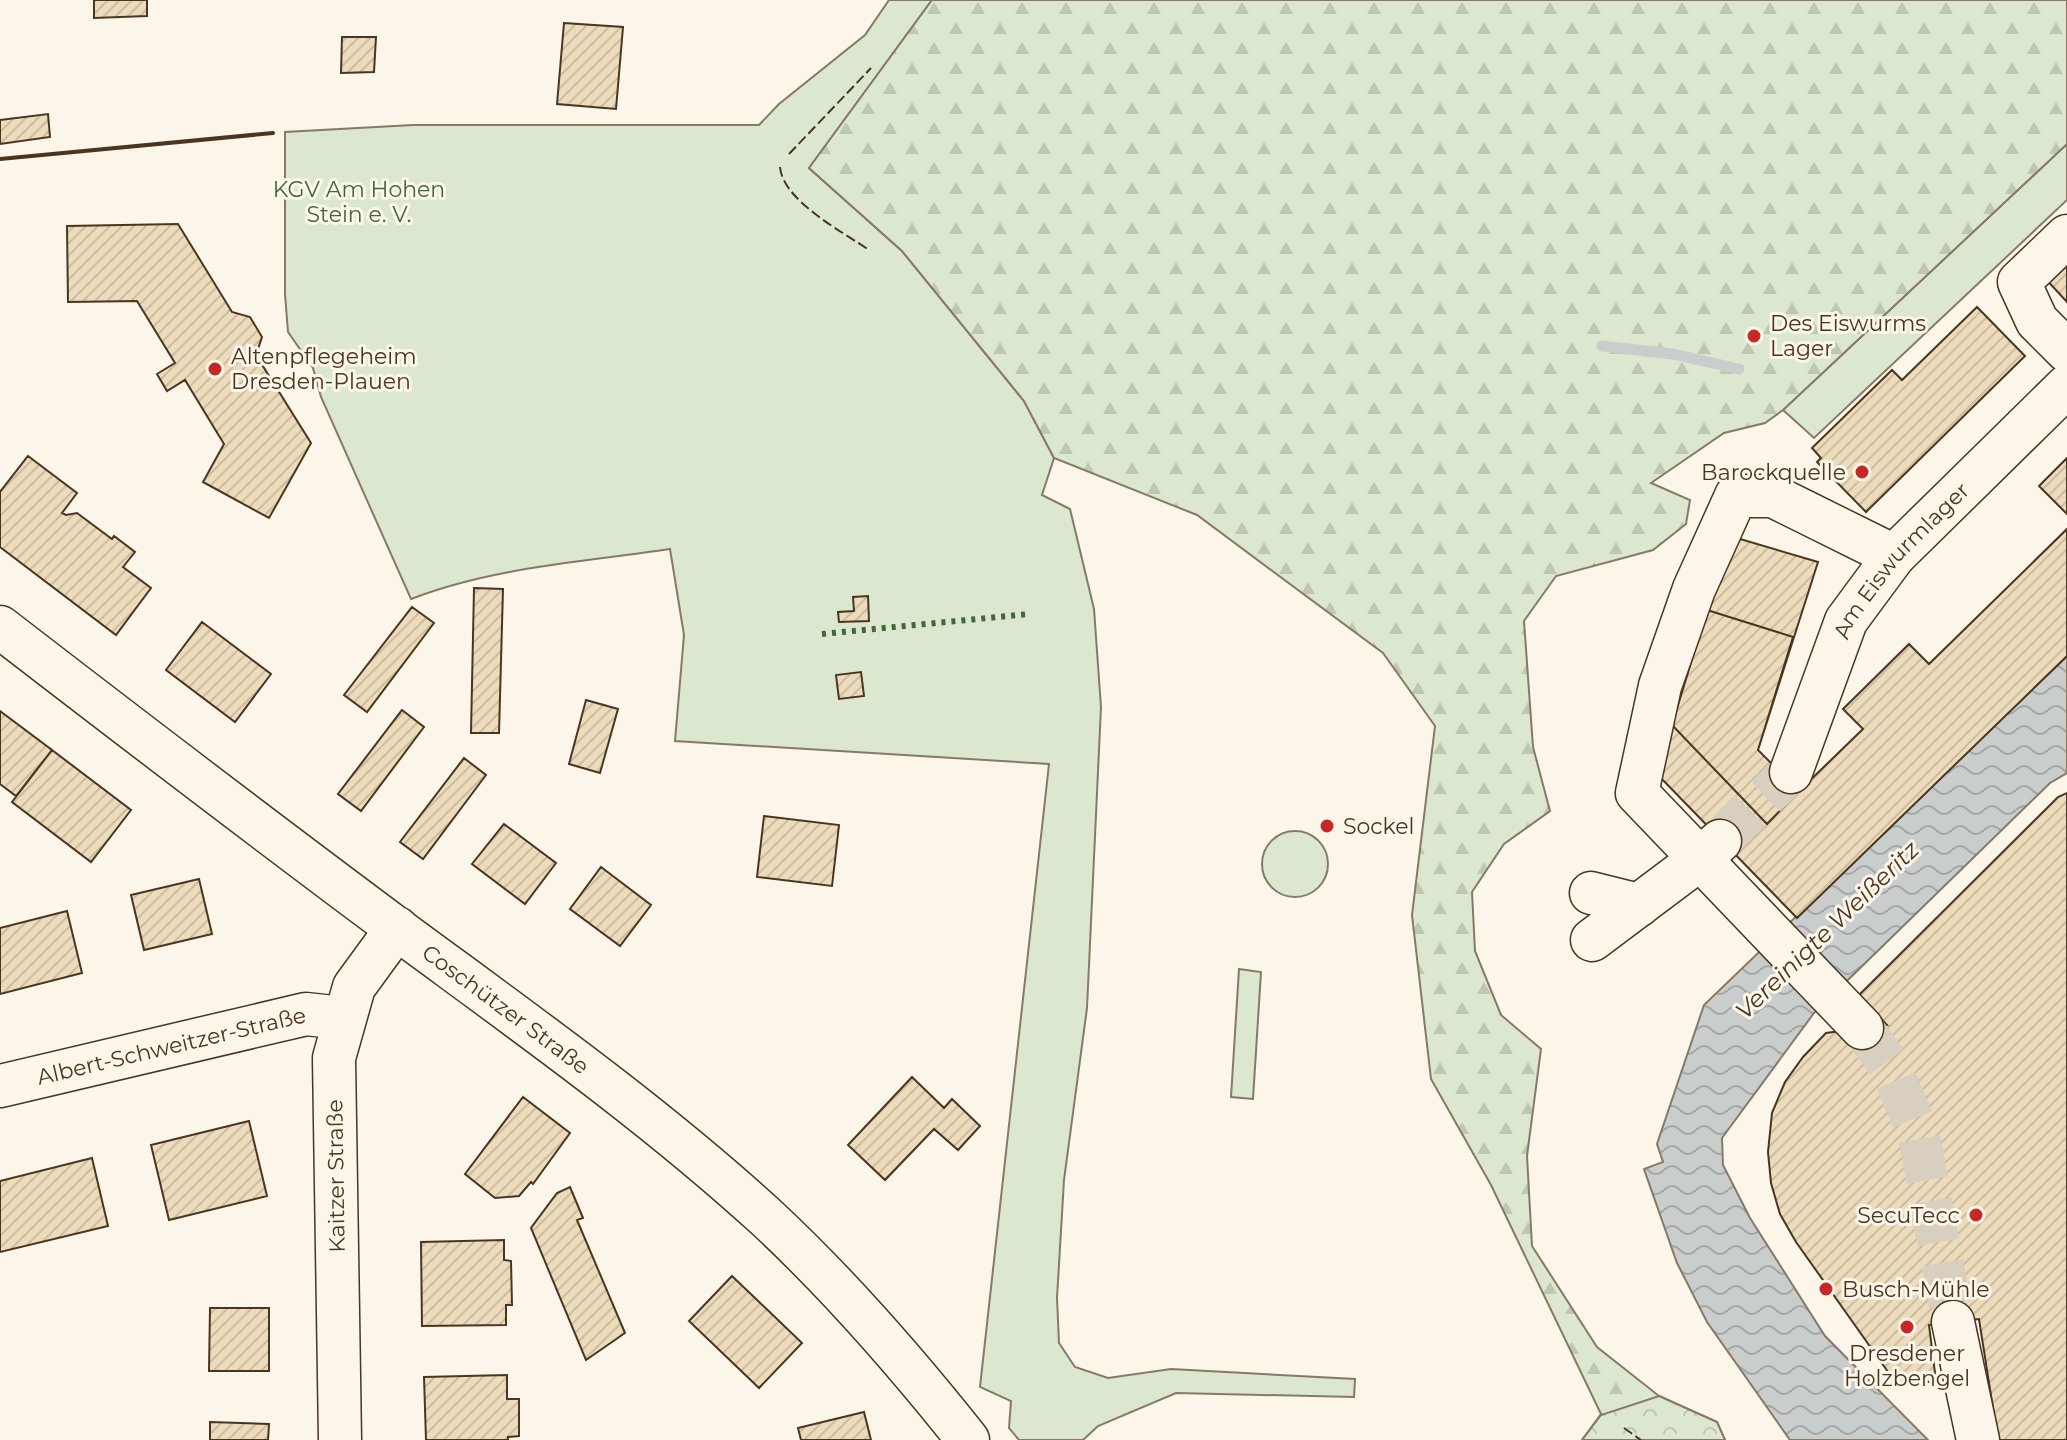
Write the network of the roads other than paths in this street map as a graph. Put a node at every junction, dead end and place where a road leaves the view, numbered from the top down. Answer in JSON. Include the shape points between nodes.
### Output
{"nodes":[{"id":1,"x":2067,"y":236,"type":"edge"},
{"id":2,"x":2067,"y":351,"type":"edge"},
{"id":3,"x":2067,"y":386,"type":"edge"},
{"id":4,"x":1894,"y":556,"type":"junction"},
{"id":5,"x":0,"y":627,"type":"edge"},
{"id":6,"x":1791,"y":772,"type":"tunnel mouth"},
{"id":7,"x":1710,"y":850,"type":"junction"},
{"id":8,"x":1591,"y":893,"type":"dead end"},
{"id":9,"x":1639,"y":905,"type":"junction"},
{"id":10,"x":397,"y":928,"type":"junction"},
{"id":11,"x":1592,"y":940,"type":"dead end"},
{"id":12,"x":343,"y":1018,"type":"junction"},
{"id":13,"x":1855,"y":1020,"type":"tunnel mouth"},
{"id":14,"x":0,"y":1086,"type":"edge"},
{"id":15,"x":1953,"y":1322,"type":"tunnel mouth"},
{"id":16,"x":340,"y":1440,"type":"edge"},
{"id":17,"x":968,"y":1440,"type":"edge"},
{"id":18,"x":1978,"y":1440,"type":"edge"}],
"edges":[{"from":1,"to":2,"type":"street","via":[[2019,282],[2037,321]]},
{"from":3,"to":4,"type":"street","name":"Am Eiswurmlager"},
{"from":4,"to":6,"type":"street","name":"Am Eiswurmlager","via":[[1846,621]]},
{"from":4,"to":7,"type":"street","via":[[1773,496],[1736,496],[1694,589],[1660,686],[1637,793]]},
{"from":5,"to":10,"type":"street","name":"Coschützer Straße"},
{"from":7,"to":9,"type":"street"},
{"from":7,"to":13,"type":"street","via":[[1774,935]]},
{"from":8,"to":9,"type":"street"},
{"from":9,"to":11,"type":"street"},
{"from":10,"to":12,"type":"street","name":"Kaitzer Straße","via":[[354,987]]},
{"from":10,"to":17,"type":"street","name":"Coschützer Straße","via":[[672,1136],[767,1219],[849,1300]]},
{"from":12,"to":14,"type":"street","name":"Albert-Schweitzer-Straße","via":[[306,1014]]},
{"from":12,"to":16,"type":"street","name":"Kaitzer Straße","via":[[334,1058]]},
{"from":15,"to":18,"type":"street"}]}
